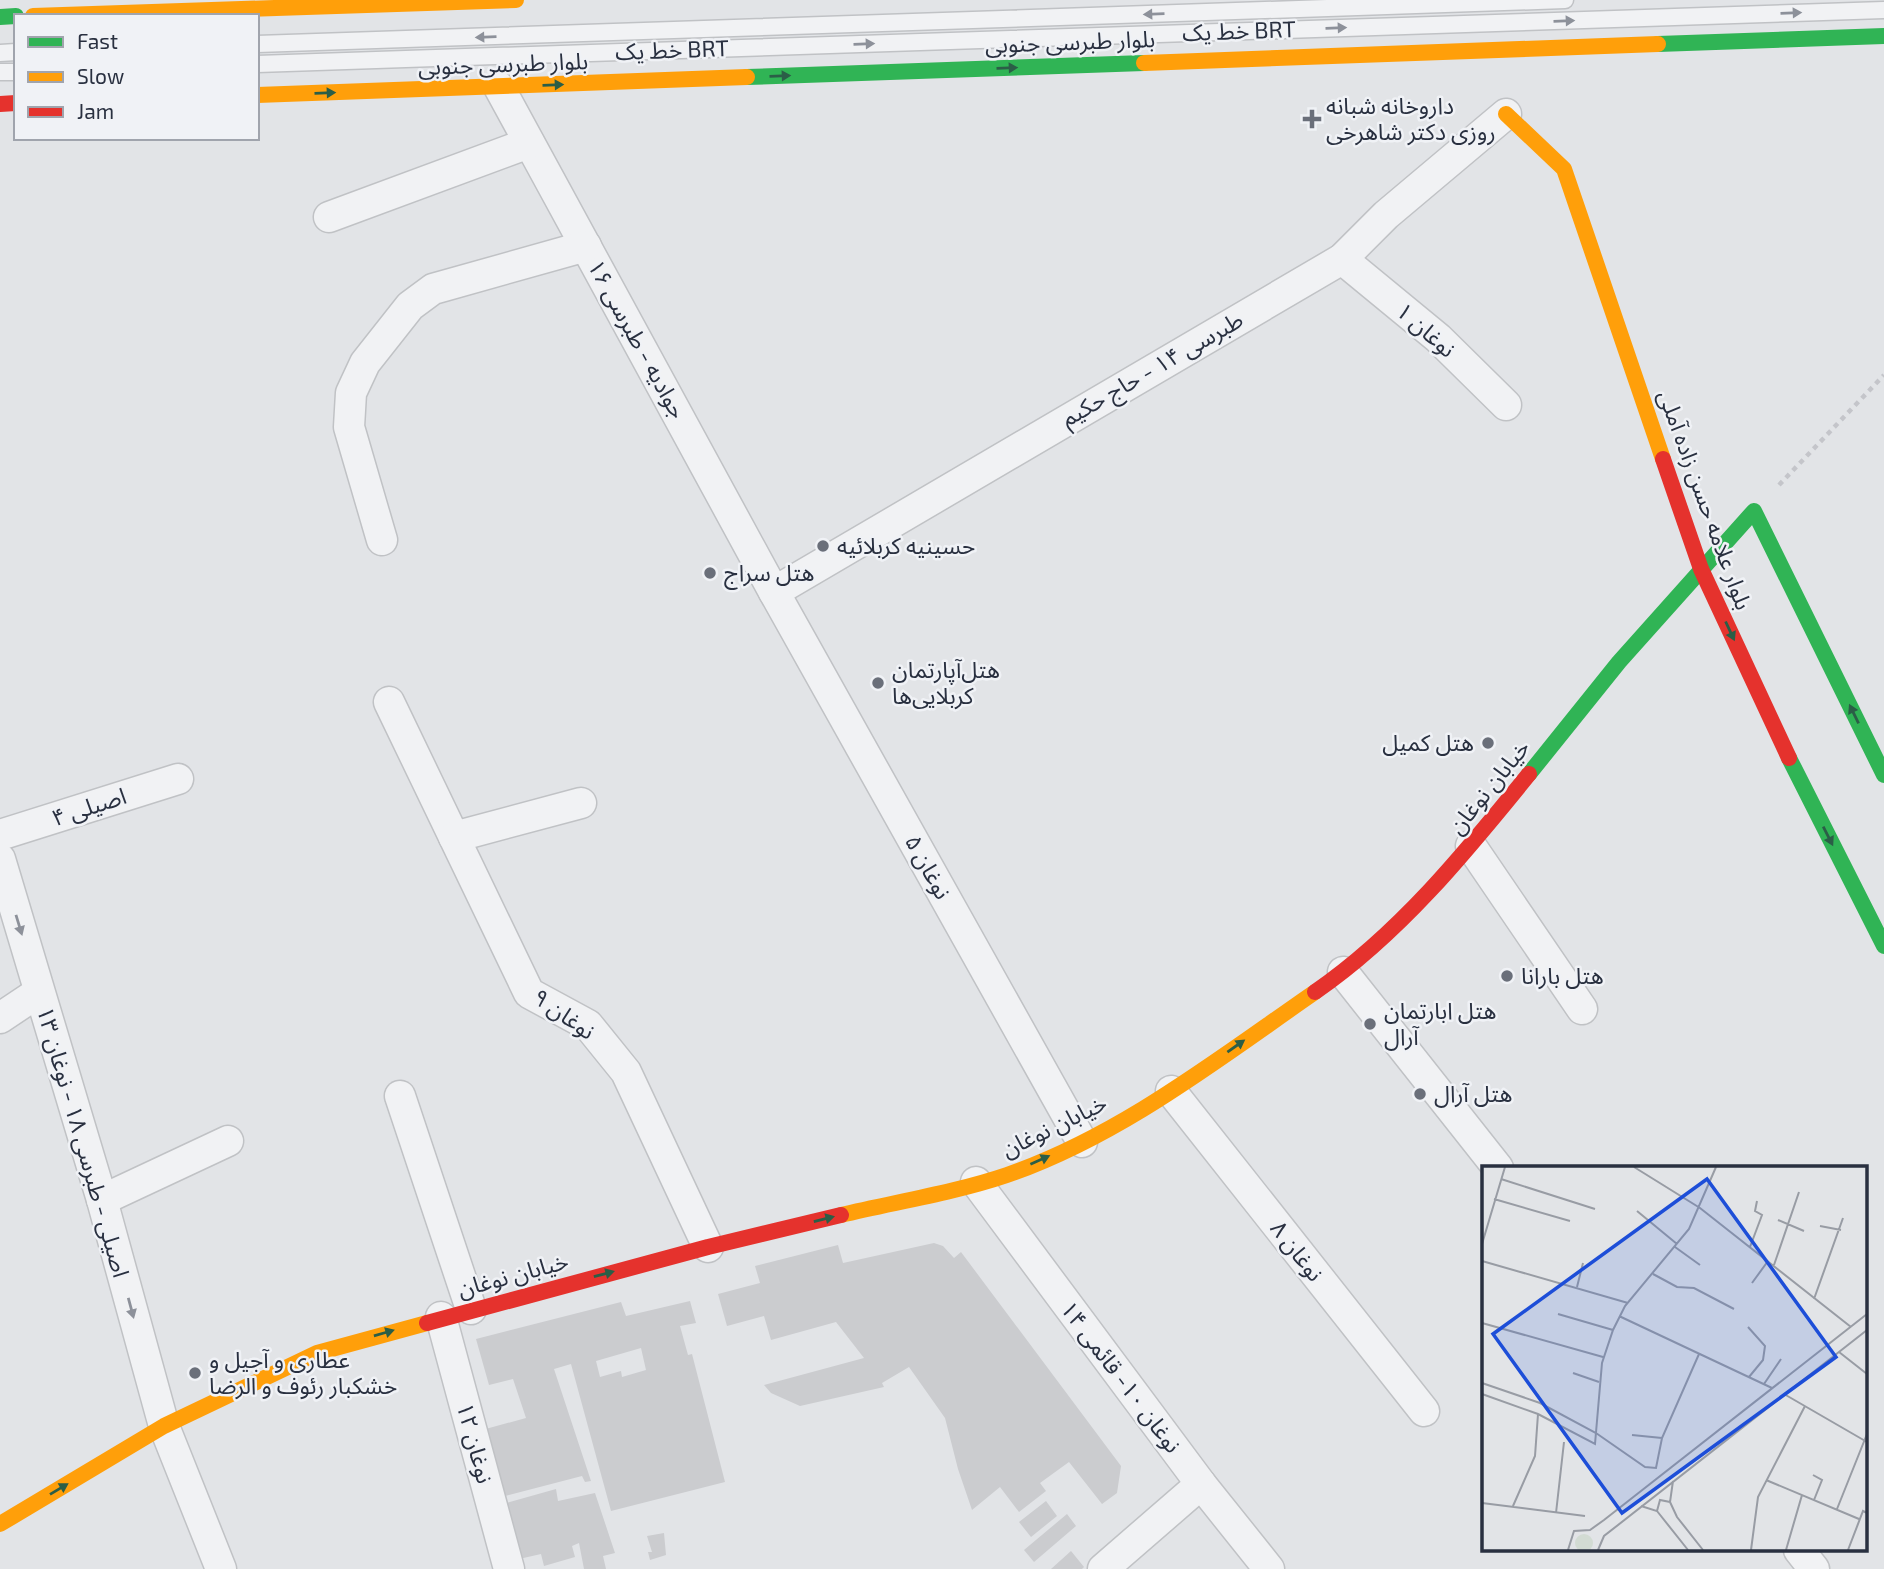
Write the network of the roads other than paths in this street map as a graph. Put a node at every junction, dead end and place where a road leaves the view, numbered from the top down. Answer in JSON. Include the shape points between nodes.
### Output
{"nodes":[{"id":1,"x":516,"y":0,"type":"edge"},
{"id":2,"x":1565,"y":0,"type":"edge"},
{"id":3,"x":455,"y":1,"type":"edge"},
{"id":4,"x":1884,"y":10,"type":"edge"},
{"id":5,"x":89,"y":14,"type":"edge"},
{"id":6,"x":1884,"y":36,"type":"edge"},
{"id":7,"x":259,"y":44,"type":"edge"},
{"id":8,"x":259,"y":64,"type":"edge"},
{"id":9,"x":499,"y":87,"type":"junction"},
{"id":10,"x":259,"y":95,"type":"edge"},
{"id":11,"x":1506,"y":114,"type":"joint"},
{"id":12,"x":530,"y":143,"type":"junction"},
{"id":13,"x":329,"y":217,"type":"dead end"},
{"id":14,"x":586,"y":246,"type":"junction"},
{"id":15,"x":1342,"y":258,"type":"junction"},
{"id":16,"x":1506,"y":405,"type":"dead end"},
{"id":17,"x":1754,"y":510,"type":"joint"},
{"id":18,"x":382,"y":540,"type":"dead end"},
{"id":19,"x":1701,"y":569,"type":"junction"},
{"id":20,"x":774,"y":592,"type":"junction"},
{"id":21,"x":389,"y":702,"type":"dead end"},
{"id":22,"x":1884,"y":775,"type":"edge"},
{"id":23,"x":178,"y":779,"type":"dead end"},
{"id":24,"x":581,"y":803,"type":"dead end"},
{"id":25,"x":0,"y":835,"type":"edge"},
{"id":26,"x":454,"y":837,"type":"junction"},
{"id":27,"x":1471,"y":846,"type":"junction"},
{"id":28,"x":0,"y":859,"type":"edge"},
{"id":29,"x":1884,"y":946,"type":"edge"},
{"id":30,"x":1343,"y":972,"type":"junction"},
{"id":31,"x":39,"y":992,"type":"junction"},
{"id":32,"x":1581,"y":1009,"type":"dead end"},
{"id":33,"x":0,"y":1018,"type":"edge"},
{"id":34,"x":1171,"y":1091,"type":"junction"},
{"id":35,"x":400,"y":1096,"type":"dead end"},
{"id":36,"x":228,"y":1141,"type":"dead end"},
{"id":37,"x":1082,"y":1142,"type":"junction"},
{"id":38,"x":1496,"y":1166,"type":"edge"},
{"id":39,"x":976,"y":1182,"type":"junction"},
{"id":40,"x":102,"y":1199,"type":"junction"},
{"id":41,"x":708,"y":1247,"type":"junction"},
{"id":42,"x":471,"y":1310,"type":"junction"},
{"id":43,"x":441,"y":1317,"type":"junction"},
{"id":44,"x":1424,"y":1411,"type":"dead end"},
{"id":45,"x":164,"y":1426,"type":"junction"},
{"id":46,"x":1201,"y":1484,"type":"junction"},
{"id":47,"x":0,"y":1524,"type":"edge"},
{"id":48,"x":1801,"y":1552,"type":"edge"},
{"id":49,"x":221,"y":1569,"type":"edge"},
{"id":50,"x":509,"y":1569,"type":"edge"},
{"id":51,"x":1103,"y":1569,"type":"edge"},
{"id":52,"x":1269,"y":1569,"type":"edge"},
{"id":53,"x":1814,"y":1569,"type":"edge"}],
"edges":[{"from":1,"to":3,"type":"street"},
{"from":2,"to":7,"type":"lane","name":"خط یک BRT","one_way":true},
{"from":3,"to":5,"type":"street"},
{"from":8,"to":4,"type":"lane","name":"خط یک BRT","one_way":true},
{"from":9,"to":6,"type":"street","name":"بلوار طبرسی جنوبی","one_way":true},
{"from":10,"to":9,"type":"street","name":"بلوار طبرسی جنوبی","one_way":true},
{"from":9,"to":12,"type":"street","name":"جوادیه - طبرسی ۱۶"},
{"from":11,"to":15,"type":"street","name":"طبرسی ۱۴ - حاج حکیم"},
{"from":11,"to":19,"type":"street","name":"بلوار علامه حسن زاده آملی","via":[[1564,169]]},
{"from":12,"to":13,"type":"street"},
{"from":12,"to":14,"type":"street","name":"جوادیه - طبرسی ۱۶"},
{"from":14,"to":18,"type":"street","via":[[433,289],[410,306],[365,362],[351,393],[349,427]]},
{"from":14,"to":20,"type":"street","name":"جوادیه - طبرسی ۱۶"},
{"from":15,"to":16,"type":"street","name":"نوغان ۱","via":[[1438,338]]},
{"from":15,"to":20,"type":"street","name":"طبرسی ۱۴ - حاج حکیم"},
{"from":17,"to":19,"type":"street","name":"خیابان نوغان"},
{"from":22,"to":17,"type":"street","name":"بلوار علامه حسن زاده آملی","one_way":true},
{"from":19,"to":27,"type":"street","name":"خیابان نوغان","via":[[1619,662]]},
{"from":19,"to":29,"type":"street","name":"بلوار علامه حسن زاده آملی","one_way":true},
{"from":20,"to":37,"type":"street","name":"نوغان ۵"},
{"from":21,"to":26,"type":"street","name":"نوغان ۹"},
{"from":23,"to":25,"type":"street","name":"اصیلی ۴"},
{"from":24,"to":26,"type":"street"},
{"from":26,"to":41,"type":"street","name":"نوغان ۹","via":[[529,993],[588,1025],[626,1072]]},
{"from":27,"to":30,"type":"street","name":"خیابان نوغان"},
{"from":27,"to":32,"type":"street"},
{"from":28,"to":31,"type":"street","name":"اصیلی - طبرسی ۱۸ - نوغان ۱۳","one_way":true},
{"from":34,"to":30,"type":"street","name":"خیابان نوغان","one_way":true},
{"from":30,"to":38,"type":"street"},
{"from":31,"to":33,"type":"street"},
{"from":31,"to":40,"type":"street","name":"اصیلی - طبرسی ۱۸ - نوغان ۱۳"},
{"from":34,"to":37,"type":"street","name":"خیابان نوغان"},
{"from":34,"to":44,"type":"street","name":"نوغان ۸"},
{"from":35,"to":42,"type":"street"},
{"from":36,"to":40,"type":"street"},
{"from":39,"to":37,"type":"street","name":"خیابان نوغان","one_way":true,"via":[[1007,1175]]},
{"from":41,"to":39,"type":"street","name":"خیابان نوغان","one_way":true},
{"from":39,"to":46,"type":"street","name":"نوغان ۱۰- قائمی ۱۴"},
{"from":40,"to":45,"type":"street","name":"اصیلی - طبرسی ۱۸ - نوغان ۱۳","one_way":true},
{"from":42,"to":41,"type":"street","name":"خیابان نوغان","one_way":true},
{"from":42,"to":43,"type":"street","name":"خیابان نوغان"},
{"from":45,"to":43,"type":"street","name":"خیابان نوغان","one_way":true,"via":[[317,1353]]},
{"from":43,"to":50,"type":"street","name":"نوغان ۱۲"},
{"from":47,"to":45,"type":"street","name":"خیابان نوغان","one_way":true},
{"from":45,"to":49,"type":"street","name":"اصیلی - طبرسی ۱۸ - نوغان ۱۳"},
{"from":46,"to":51,"type":"street"},
{"from":46,"to":52,"type":"street","name":"نوغان ۱۰- قائمی ۱۴"},
{"from":48,"to":53,"type":"street"}]}
